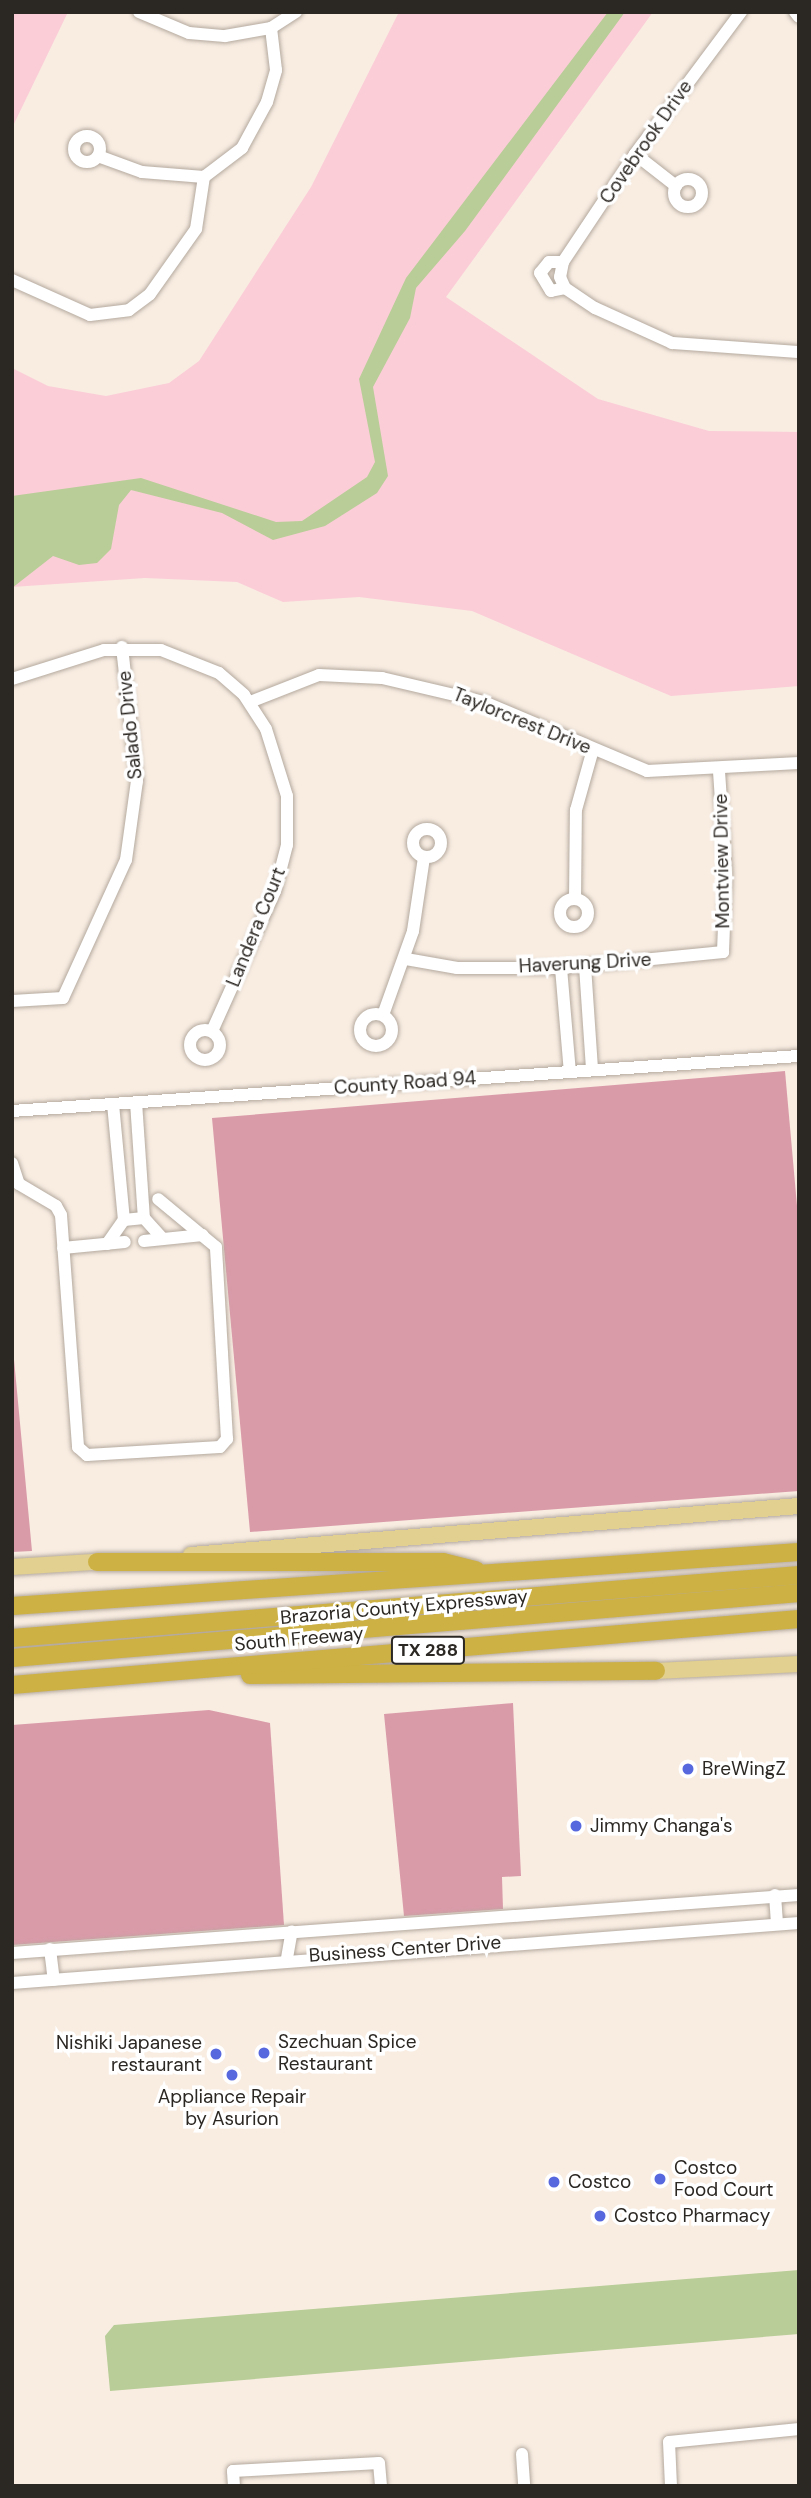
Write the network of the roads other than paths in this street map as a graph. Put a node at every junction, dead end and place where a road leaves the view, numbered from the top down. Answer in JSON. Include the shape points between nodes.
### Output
{"nodes":[{"id":1,"x":139,"y":12,"type":"edge"},
{"id":2,"x":296,"y":12,"type":"edge"},
{"id":3,"x":740,"y":12,"type":"edge"},
{"id":4,"x":795,"y":12,"type":"edge"},
{"id":5,"x":799,"y":17,"type":"edge"},
{"id":6,"x":271,"y":28,"type":"junction"},
{"id":7,"x":635,"y":154,"type":"junction"},
{"id":8,"x":97,"y":156,"type":"dead end"},
{"id":9,"x":204,"y":177,"type":"junction"},
{"id":10,"x":676,"y":186,"type":"dead end"},
{"id":11,"x":563,"y":262,"type":"junction"},
{"id":12,"x":12,"y":279,"type":"edge"},
{"id":13,"x":563,"y":283,"type":"junction"},
{"id":14,"x":799,"y":352,"type":"edge"},
{"id":15,"x":122,"y":648,"type":"junction"},
{"id":16,"x":12,"y":679,"type":"edge"},
{"id":17,"x":250,"y":702,"type":"junction"},
{"id":18,"x":593,"y":749,"type":"junction"},
{"id":19,"x":799,"y":764,"type":"edge"},
{"id":20,"x":719,"y":770,"type":"junction"},
{"id":21,"x":424,"y":857,"type":"dead end"},
{"id":22,"x":575,"y":899,"type":"dead end"},
{"id":23,"x":723,"y":952,"type":"joint"},
{"id":24,"x":406,"y":959,"type":"junction"},
{"id":25,"x":584,"y":966,"type":"junction"},
{"id":26,"x":561,"y":968,"type":"junction"},
{"id":27,"x":12,"y":1001,"type":"edge"},
{"id":28,"x":383,"y":1015,"type":"dead end"},
{"id":29,"x":212,"y":1031,"type":"dead end"},
{"id":30,"x":799,"y":1056,"type":"edge"},
{"id":31,"x":593,"y":1070,"type":"junction"},
{"id":32,"x":570,"y":1072,"type":"junction"},
{"id":33,"x":136,"y":1102,"type":"junction"},
{"id":34,"x":113,"y":1104,"type":"junction"},
{"id":35,"x":12,"y":1111,"type":"edge"},
{"id":36,"x":12,"y":1163,"type":"edge"},
{"id":37,"x":158,"y":1199,"type":"dead end"},
{"id":38,"x":144,"y":1218,"type":"junction"},
{"id":39,"x":124,"y":1220,"type":"junction"},
{"id":40,"x":203,"y":1235,"type":"junction"},
{"id":41,"x":163,"y":1239,"type":"junction"},
{"id":42,"x":144,"y":1241,"type":"dead end"},
{"id":43,"x":125,"y":1242,"type":"dead end"},
{"id":44,"x":107,"y":1244,"type":"junction"},
{"id":45,"x":63,"y":1248,"type":"junction"},
{"id":46,"x":799,"y":1506,"type":"edge"},
{"id":47,"x":799,"y":1552,"type":"edge"},
{"id":48,"x":97,"y":1562,"type":"junction"},
{"id":49,"x":12,"y":1567,"type":"edge"},
{"id":50,"x":497,"y":1575,"type":"junction"},
{"id":51,"x":799,"y":1575,"type":"edge"},
{"id":52,"x":799,"y":1594,"type":"edge"},
{"id":53,"x":12,"y":1606,"type":"edge"},
{"id":54,"x":799,"y":1619,"type":"edge"},
{"id":55,"x":12,"y":1638,"type":"edge"},
{"id":56,"x":12,"y":1658,"type":"edge"},
{"id":57,"x":799,"y":1664,"type":"edge"},
{"id":58,"x":656,"y":1671,"type":"joint"},
{"id":59,"x":58,"y":1681,"type":"junction"},
{"id":60,"x":12,"y":1685,"type":"edge"},
{"id":61,"x":775,"y":1895,"type":"junction"},
{"id":62,"x":799,"y":1895,"type":"edge"},
{"id":63,"x":526,"y":1914,"type":"junction"},
{"id":64,"x":799,"y":1923,"type":"edge"},
{"id":65,"x":777,"y":1924,"type":"junction"},
{"id":66,"x":292,"y":1931,"type":"junction"},
{"id":67,"x":529,"y":1940,"type":"junction"},
{"id":68,"x":50,"y":1949,"type":"junction"},
{"id":69,"x":12,"y":1953,"type":"edge"},
{"id":70,"x":287,"y":1958,"type":"junction"},
{"id":71,"x":54,"y":1980,"type":"junction"},
{"id":72,"x":12,"y":1983,"type":"edge"},
{"id":73,"x":799,"y":2429,"type":"edge"},
{"id":74,"x":522,"y":2454,"type":"dead end"},
{"id":75,"x":234,"y":2486,"type":"edge"},
{"id":76,"x":380,"y":2486,"type":"edge"},
{"id":77,"x":524,"y":2486,"type":"edge"},
{"id":78,"x":671,"y":2486,"type":"edge"}],
"edges":[{"from":1,"to":6,"type":"street","via":[[207,36]]},
{"from":2,"to":6,"type":"street"},
{"from":3,"to":7,"type":"street","name":"Covebrook Drive"},
{"from":4,"to":5,"type":"street"},
{"from":6,"to":9,"type":"street","via":[[276,70],[267,102],[242,148]]},
{"from":7,"to":10,"type":"street"},
{"from":7,"to":11,"type":"street","name":"Covebrook Drive"},
{"from":8,"to":9,"type":"street","via":[[142,172]]},
{"from":9,"to":12,"type":"street","via":[[196,229],[150,295],[129,310],[90,315]]},
{"from":11,"to":13,"type":"street","name":"Covebrook Drive"},
{"from":11,"to":13,"type":"street","via":[[549,262],[541,281],[551,291]]},
{"from":13,"to":14,"type":"street","via":[[621,323],[672,343]]},
{"from":15,"to":16,"type":"street"},
{"from":15,"to":17,"type":"street","via":[[161,650],[199,662]]},
{"from":15,"to":27,"type":"street","name":"Salado Drive","via":[[137,752],[131,838],[106,913],[63,998]]},
{"from":17,"to":18,"type":"street","name":"Taylorcrest Drive","via":[[319,674],[383,678],[484,702]]},
{"from":17,"to":29,"type":"street","name":"Landera Court","via":[[283,774],[287,845],[275,891]]},
{"from":18,"to":20,"type":"street","name":"Taylorcrest Drive","via":[[647,771]]},
{"from":18,"to":22,"type":"street","via":[[576,810]]},
{"from":19,"to":20,"type":"street","name":"Taylorcrest Drive"},
{"from":20,"to":23,"type":"street","name":"Montview Drive","via":[[726,874]]},
{"from":21,"to":24,"type":"street"},
{"from":23,"to":25,"type":"street","name":"Haverung Drive"},
{"from":24,"to":26,"type":"street","name":"Haverung Drive","via":[[457,968]]},
{"from":24,"to":28,"type":"street"},
{"from":25,"to":26,"type":"street","name":"Haverung Drive"},
{"from":25,"to":31,"type":"street"},
{"from":26,"to":32,"type":"street"},
{"from":30,"to":31,"type":"street","name":"County Road 94"},
{"from":31,"to":32,"type":"street","name":"County Road 94"},
{"from":32,"to":33,"type":"street","name":"County Road 94"},
{"from":33,"to":34,"type":"street","name":"County Road 94"},
{"from":33,"to":38,"type":"street"},
{"from":34,"to":35,"type":"street","name":"County Road 94"},
{"from":34,"to":39,"type":"street"},
{"from":36,"to":45,"type":"street","via":[[19,1184],[56,1206]]},
{"from":37,"to":40,"type":"street"},
{"from":38,"to":39,"type":"street"},
{"from":38,"to":41,"type":"street"},
{"from":39,"to":44,"type":"street"},
{"from":40,"to":41,"type":"street"},
{"from":40,"to":45,"type":"street","via":[[216,1247],[229,1424],[220,1447],[87,1455],[78,1447]]},
{"from":41,"to":42,"type":"street"},
{"from":43,"to":44,"type":"street"},
{"from":44,"to":45,"type":"street"},
{"from":46,"to":48,"type":"main road"},
{"from":47,"to":50,"type":"highway"},
{"from":48,"to":49,"type":"main road"},
{"from":48,"to":50,"type":"highway","via":[[443,1562]]},
{"from":50,"to":53,"type":"highway"},
{"from":51,"to":55,"type":"highway","name":"Brazoria County Expressway"},
{"from":52,"to":56,"type":"highway","name":"Brazoria County Expressway"},
{"from":54,"to":59,"type":"highway","name":"South Freeway","number":"TX 288"},
{"from":57,"to":58,"type":"main road"},
{"from":58,"to":59,"type":"highway"},
{"from":59,"to":60,"type":"highway","name":"South Freeway","number":"TX 288"},
{"from":61,"to":62,"type":"street","name":"Business Center Drive"},
{"from":61,"to":63,"type":"street","name":"Business Center Drive"},
{"from":61,"to":65,"type":"street"},
{"from":63,"to":66,"type":"street","name":"Business Center Drive"},
{"from":63,"to":67,"type":"street"},
{"from":64,"to":65,"type":"street","name":"Business Center Drive"},
{"from":65,"to":67,"type":"street","name":"Business Center Drive"},
{"from":66,"to":68,"type":"street","name":"Business Center Drive"},
{"from":66,"to":70,"type":"street"},
{"from":67,"to":70,"type":"street","name":"Business Center Drive"},
{"from":68,"to":69,"type":"street","name":"Business Center Drive"},
{"from":68,"to":71,"type":"street"},
{"from":70,"to":71,"type":"street","name":"Business Center Drive"},
{"from":71,"to":72,"type":"street","name":"Business Center Drive"},
{"from":73,"to":78,"type":"street","via":[[669,2441]]},
{"from":74,"to":77,"type":"street"},
{"from":75,"to":76,"type":"street","via":[[233,2471],[379,2463]]}]}
